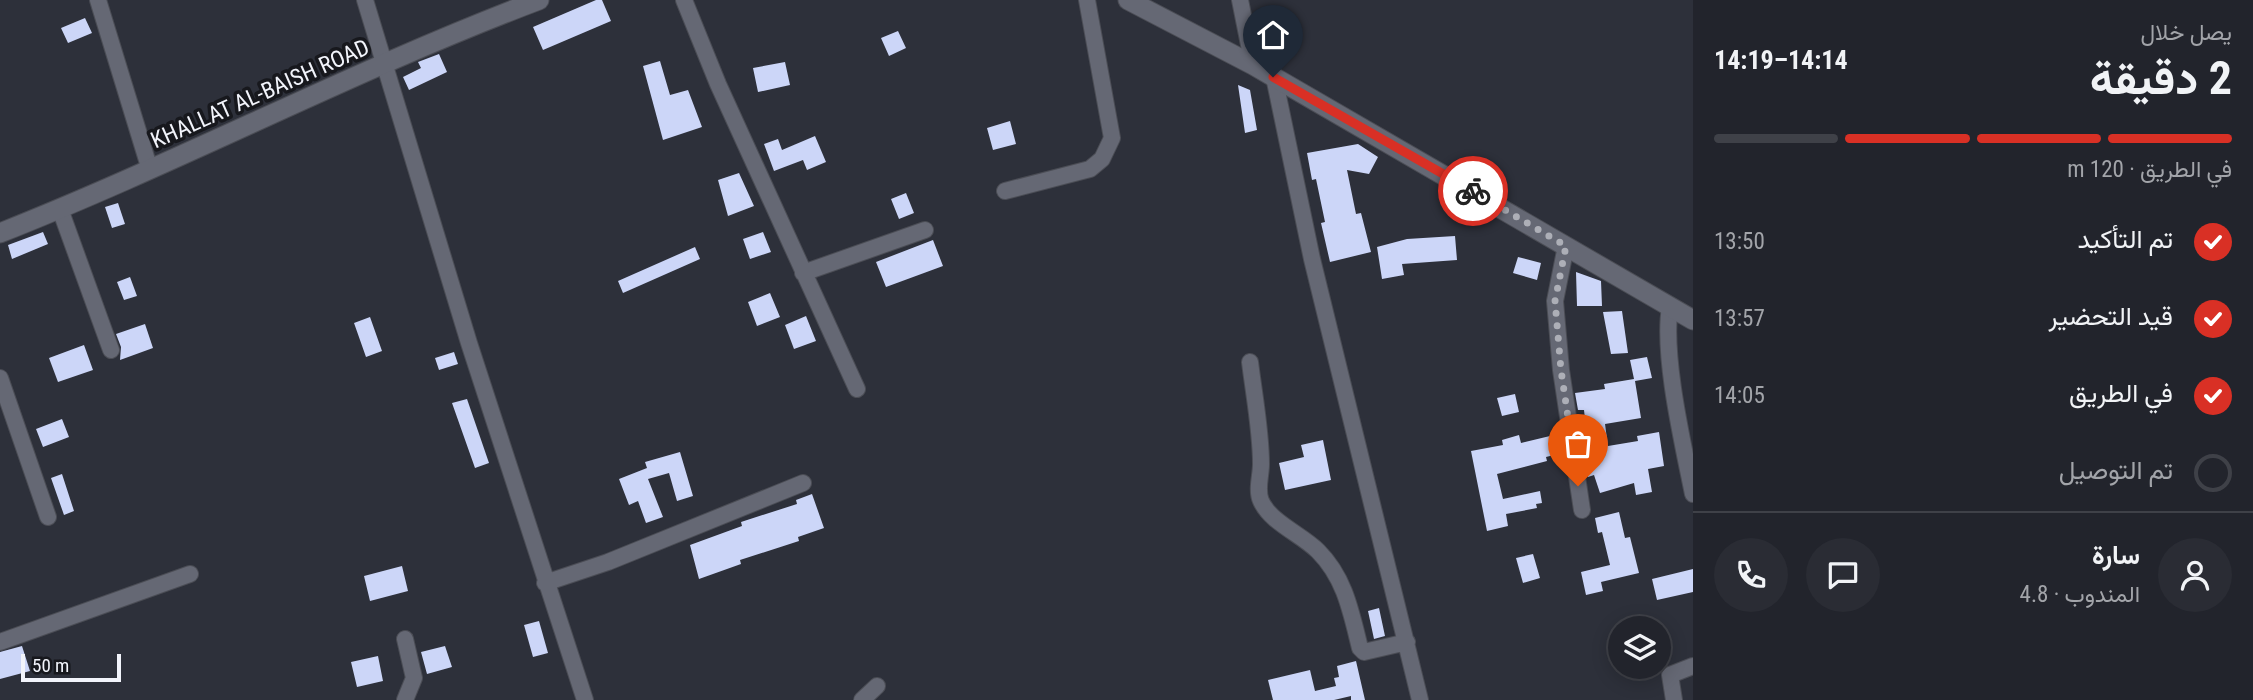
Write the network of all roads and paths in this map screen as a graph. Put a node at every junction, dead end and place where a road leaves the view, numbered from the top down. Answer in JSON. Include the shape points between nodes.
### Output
{"nodes":[{"id":1,"x":99,"y":0,"type":"edge"},
{"id":2,"x":365,"y":0,"type":"edge"},
{"id":3,"x":539,"y":0,"type":"edge"},
{"id":4,"x":684,"y":0,"type":"edge"},
{"id":5,"x":1087,"y":0,"type":"edge"},
{"id":6,"x":1128,"y":0,"type":"edge"},
{"id":7,"x":1240,"y":0,"type":"edge"},
{"id":8,"x":382,"y":65,"type":"junction"},
{"id":9,"x":1253,"y":65,"type":"junction"},
{"id":10,"x":1273,"y":77,"type":"junction"},
{"id":11,"x":150,"y":170,"type":"junction"},
{"id":12,"x":1005,"y":191,"type":"dead end"},
{"id":13,"x":60,"y":209,"type":"junction"},
{"id":14,"x":925,"y":230,"type":"dead end"},
{"id":15,"x":0,"y":233,"type":"edge"},
{"id":16,"x":1566,"y":246,"type":"junction"},
{"id":17,"x":803,"y":272,"type":"junction"},
{"id":18,"x":1670,"y":307,"type":"junction"},
{"id":19,"x":1693,"y":320,"type":"edge"},
{"id":20,"x":111,"y":350,"type":"dead end"},
{"id":21,"x":1250,"y":362,"type":"dead end"},
{"id":22,"x":0,"y":378,"type":"edge"},
{"id":23,"x":857,"y":390,"type":"dead end"},
{"id":24,"x":803,"y":483,"type":"dead end"},
{"id":25,"x":1693,"y":494,"type":"edge"},
{"id":26,"x":1583,"y":510,"type":"dead end"},
{"id":27,"x":48,"y":517,"type":"dead end"},
{"id":28,"x":190,"y":574,"type":"dead end"},
{"id":29,"x":545,"y":583,"type":"junction"},
{"id":30,"x":405,"y":639,"type":"dead end"},
{"id":31,"x":0,"y":642,"type":"edge"},
{"id":32,"x":1406,"y":642,"type":"junction"},
{"id":33,"x":1693,"y":666,"type":"edge"},
{"id":34,"x":877,"y":686,"type":"dead end"},
{"id":35,"x":405,"y":700,"type":"edge"},
{"id":36,"x":584,"y":700,"type":"edge"},
{"id":37,"x":862,"y":700,"type":"edge"},
{"id":38,"x":1420,"y":700,"type":"edge"},
{"id":39,"x":1674,"y":700,"type":"edge"}],
"edges":[{"from":1,"to":11,"type":"street"},
{"from":2,"to":8,"type":"street"},
{"from":3,"to":8,"type":"street","name":"KHALLAT AL-BAISH ROAD"},
{"from":4,"to":17,"type":"street"},
{"from":5,"to":12,"type":"street","via":[[1112,138],[1109,149],[1090,169]]},
{"from":6,"to":9,"type":"street"},
{"from":7,"to":9,"type":"street"},
{"from":8,"to":11,"type":"street","name":"KHALLAT AL-BAISH ROAD"},
{"from":8,"to":29,"type":"street"},
{"from":9,"to":10,"type":"street"},
{"from":10,"to":16,"type":"street"},
{"from":10,"to":32,"type":"street","via":[[1312,259]]},
{"from":11,"to":13,"type":"street","name":"KHALLAT AL-BAISH ROAD"},
{"from":13,"to":15,"type":"street","name":"KHALLAT AL-BAISH ROAD"},
{"from":13,"to":20,"type":"street"},
{"from":14,"to":17,"type":"street"},
{"from":16,"to":18,"type":"street"},
{"from":16,"to":26,"type":"street","via":[[1555,301]]},
{"from":17,"to":23,"type":"street"},
{"from":18,"to":19,"type":"street"},
{"from":18,"to":25,"type":"street","via":[[1667,324],[1675,393]]},
{"from":21,"to":32,"type":"street","via":[[1261,502],[1317,550],[1337,574],[1364,652]]},
{"from":22,"to":27,"type":"street"},
{"from":24,"to":29,"type":"street"},
{"from":28,"to":31,"type":"street"},
{"from":29,"to":36,"type":"street"},
{"from":30,"to":35,"type":"street","via":[[414,678]]},
{"from":32,"to":38,"type":"street"},
{"from":33,"to":39,"type":"street","via":[[1670,675]]},
{"from":34,"to":37,"type":"street"}]}
